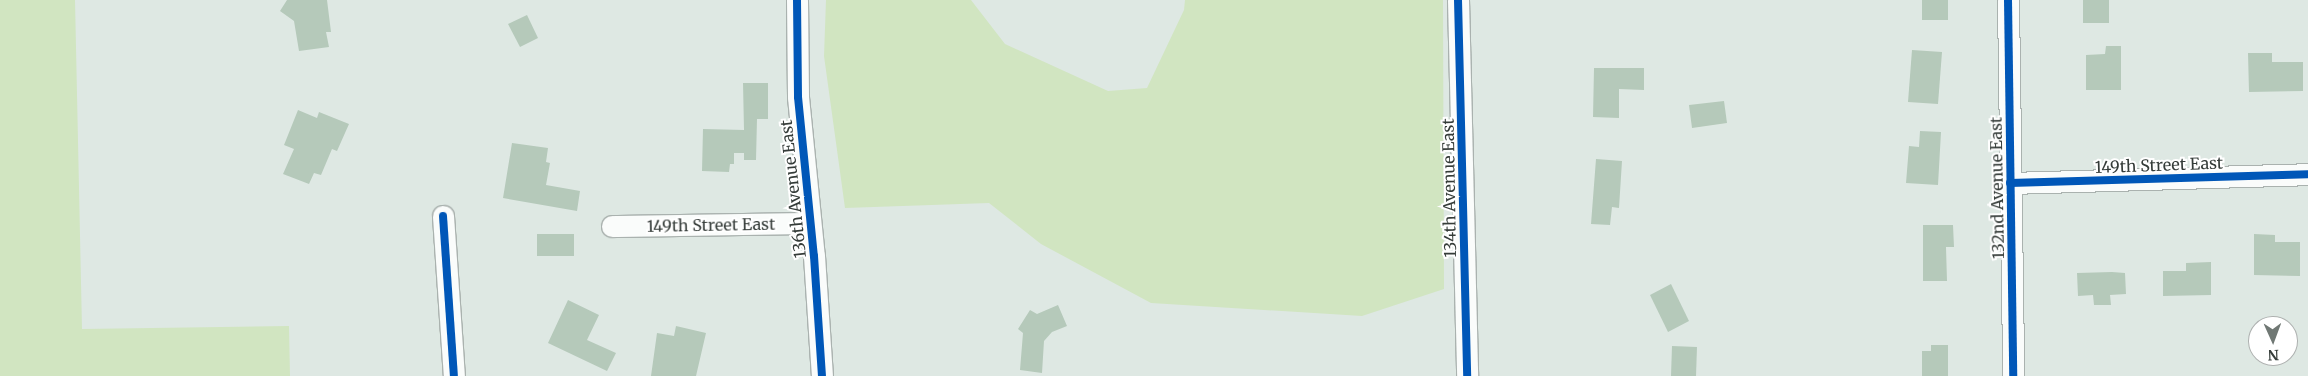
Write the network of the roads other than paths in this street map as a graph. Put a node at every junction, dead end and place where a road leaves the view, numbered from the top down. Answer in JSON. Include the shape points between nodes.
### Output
{"nodes":[{"id":1,"x":797,"y":0,"type":"edge"},
{"id":2,"x":1458,"y":0,"type":"edge"},
{"id":3,"x":2008,"y":0,"type":"edge"},
{"id":4,"x":2308,"y":174,"type":"edge"},
{"id":5,"x":2010,"y":183,"type":"junction"},
{"id":6,"x":443,"y":216,"type":"dead end"},
{"id":7,"x":810,"y":223,"type":"junction"},
{"id":8,"x":612,"y":226,"type":"dead end"},
{"id":9,"x":454,"y":376,"type":"edge"},
{"id":10,"x":822,"y":376,"type":"edge"},
{"id":11,"x":1467,"y":376,"type":"edge"},
{"id":12,"x":2013,"y":376,"type":"edge"}],
"edges":[{"from":1,"to":7,"type":"street","name":"136th Avenue East","via":[[798,97]]},
{"from":2,"to":11,"type":"street","name":"134th Avenue East"},
{"from":3,"to":5,"type":"street","name":"132nd Avenue East"},
{"from":4,"to":5,"type":"street","name":"149th Street East"},
{"from":5,"to":12,"type":"street","name":"132nd Avenue East"},
{"from":6,"to":9,"type":"street"},
{"from":7,"to":8,"type":"street","name":"149th Street East"},
{"from":7,"to":10,"type":"street","name":"136th Avenue East"}]}
